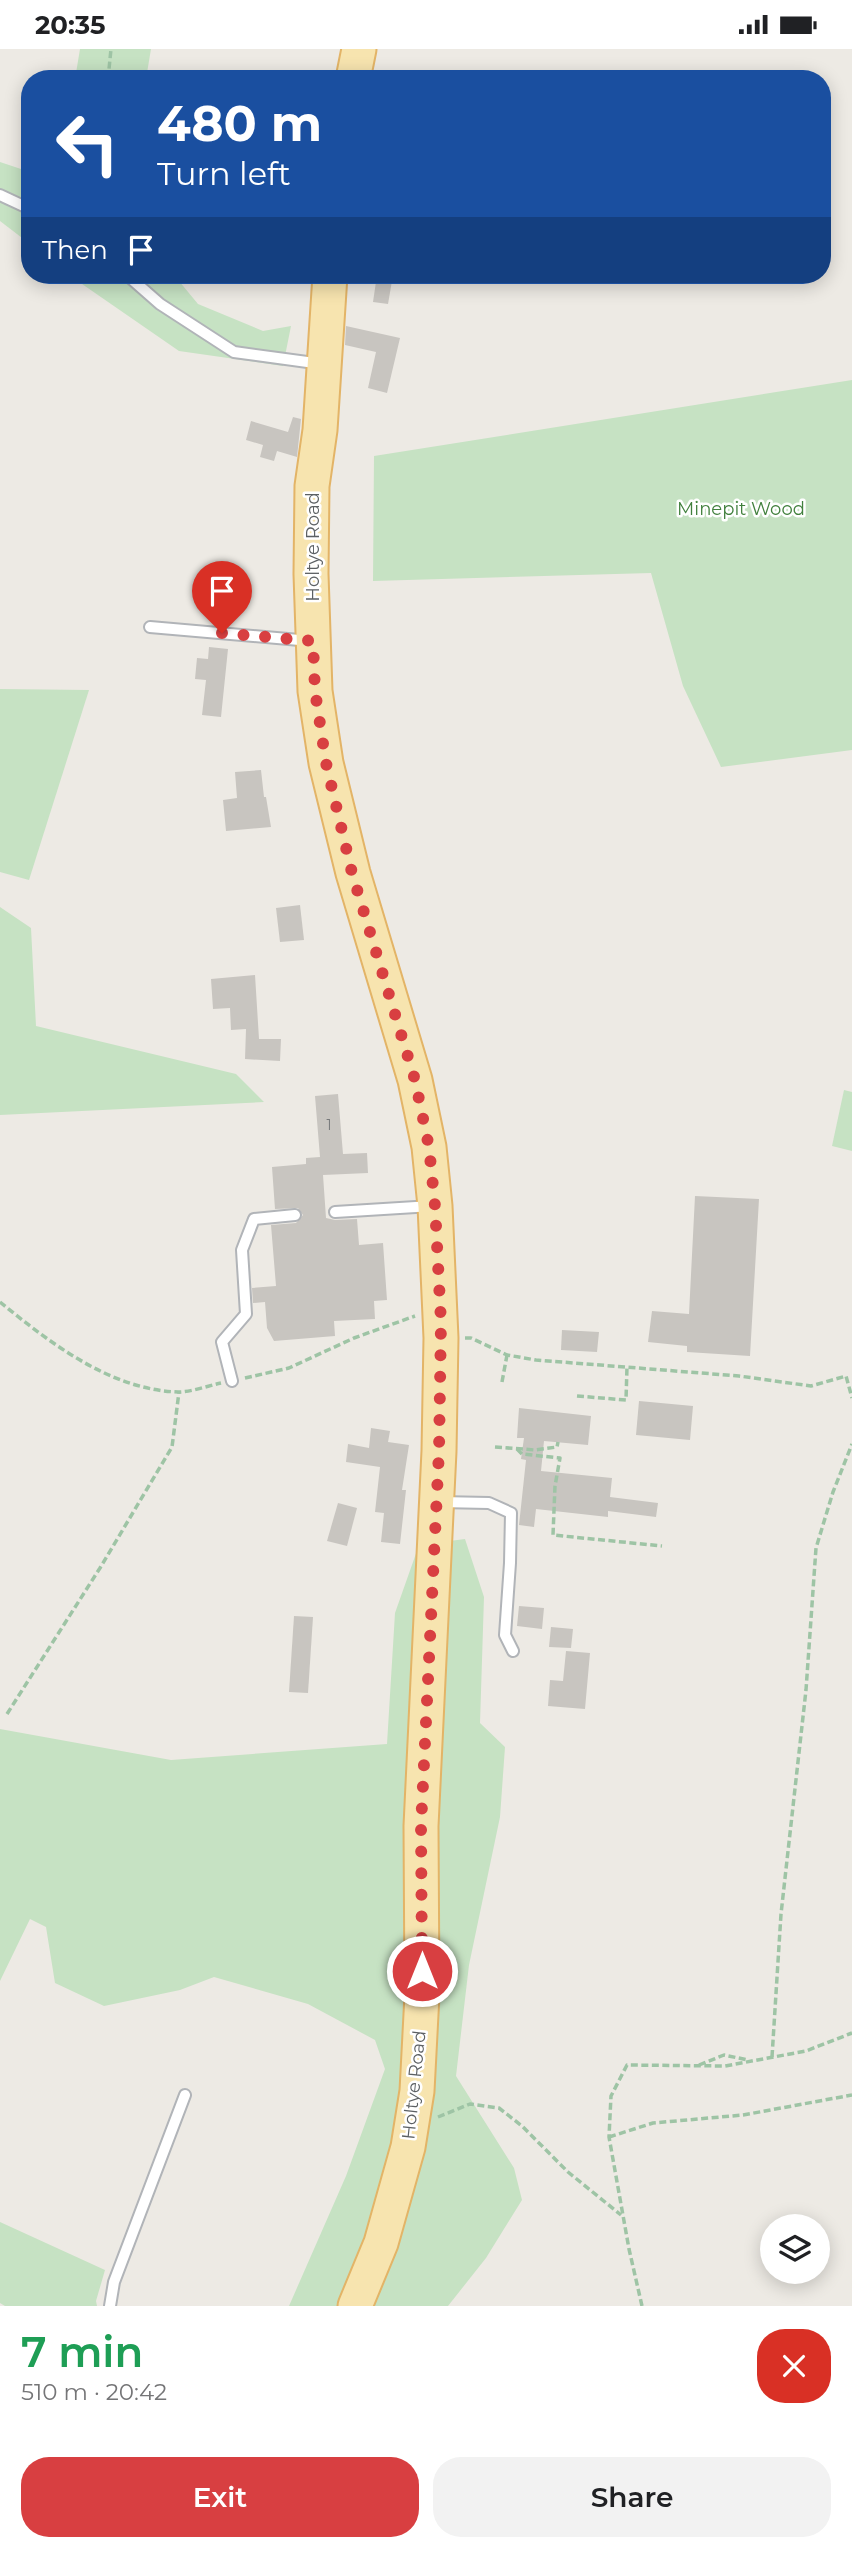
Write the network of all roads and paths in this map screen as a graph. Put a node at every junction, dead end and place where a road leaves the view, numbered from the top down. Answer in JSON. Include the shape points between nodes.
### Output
{"nodes":[{"id":1,"x":111,"y":49,"type":"edge"},
{"id":2,"x":359,"y":49,"type":"edge"},
{"id":3,"x":109,"y":70,"type":"edge"},
{"id":4,"x":355,"y":70,"type":"edge"},
{"id":5,"x":0,"y":195,"type":"edge"},
{"id":6,"x":21,"y":205,"type":"edge"},
{"id":7,"x":137,"y":284,"type":"edge"},
{"id":8,"x":329,"y":284,"type":"edge"},
{"id":9,"x":323,"y":364,"type":"junction"},
{"id":10,"x":150,"y":627,"type":"dead end"},
{"id":11,"x":313,"y":641,"type":"junction"},
{"id":12,"x":435,"y":1206,"type":"junction"},
{"id":13,"x":335,"y":1212,"type":"dead end"},
{"id":14,"x":295,"y":1215,"type":"dead end"},
{"id":15,"x":441,"y":1338,"type":"junction"},
{"id":16,"x":507,"y":1356,"type":"junction"},
{"id":17,"x":628,"y":1367,"type":"junction"},
{"id":18,"x":232,"y":1381,"type":"dead end"},
{"id":19,"x":502,"y":1382,"type":"dead end"},
{"id":20,"x":179,"y":1392,"type":"dead end"},
{"id":21,"x":577,"y":1396,"type":"dead end"},
{"id":22,"x":852,"y":1398,"type":"edge"},
{"id":23,"x":558,"y":1442,"type":"dead end"},
{"id":24,"x":852,"y":1444,"type":"edge"},
{"id":25,"x":495,"y":1447,"type":"dead end"},
{"id":26,"x":517,"y":1449,"type":"junction"},
{"id":27,"x":436,"y":1501,"type":"junction"},
{"id":28,"x":662,"y":1546,"type":"dead end"},
{"id":29,"x":513,"y":1651,"type":"dead end"},
{"id":30,"x":7,"y":1714,"type":"dead end"},
{"id":31,"x":852,"y":2033,"type":"edge"},
{"id":32,"x":772,"y":2057,"type":"junction"},
{"id":33,"x":753,"y":2061,"type":"junction"},
{"id":34,"x":697,"y":2066,"type":"junction"},
{"id":35,"x":185,"y":2095,"type":"dead end"},
{"id":36,"x":852,"y":2095,"type":"edge"},
{"id":37,"x":411,"y":2129,"type":"junction"},
{"id":38,"x":609,"y":2137,"type":"junction"},
{"id":39,"x":623,"y":2216,"type":"junction"},
{"id":40,"x":110,"y":2306,"type":"edge"},
{"id":41,"x":355,"y":2306,"type":"edge"},
{"id":42,"x":642,"y":2306,"type":"edge"}],
"edges":[{"from":1,"to":3,"type":"path"},
{"from":2,"to":4,"type":"main road"},
{"from":5,"to":6,"type":"lane"},
{"from":7,"to":9,"type":"lane","via":[[234,352]]},
{"from":8,"to":9,"type":"main road","name":"Holtye Road"},
{"from":9,"to":11,"type":"main road","name":"Holtye Road","via":[[312,486]]},
{"from":10,"to":11,"type":"lane"},
{"from":11,"to":12,"type":"main road","name":"Holtye Road","via":[[326,763],[352,873],[415,1080]]},
{"from":12,"to":13,"type":"lane"},
{"from":12,"to":15,"type":"main road","name":"Holtye Road"},
{"from":14,"to":18,"type":"lane","via":[[254,1219],[242,1250],[246,1314],[222,1342]]},
{"from":15,"to":16,"type":"path","via":[[471,1338]]},
{"from":15,"to":27,"type":"main road","name":"Holtye Road"},
{"from":16,"to":17,"type":"path"},
{"from":16,"to":19,"type":"path"},
{"from":17,"to":21,"type":"path","via":[[626,1400]]},
{"from":17,"to":22,"type":"path","via":[[811,1386],[845,1376]]},
{"from":20,"to":30,"type":"path","via":[[172,1447]]},
{"from":23,"to":26,"type":"path","via":[[557,1447]]},
{"from":24,"to":32,"type":"path","via":[[816,1548]]},
{"from":25,"to":26,"type":"path"},
{"from":26,"to":28,"type":"path","via":[[534,1457],[560,1458],[553,1535]]},
{"from":27,"to":29,"type":"lane","via":[[489,1503],[511,1513],[505,1635]]},
{"from":27,"to":37,"type":"main road","name":"Holtye Road","via":[[421,1826],[422,1994]]},
{"from":31,"to":32,"type":"path","via":[[806,2051]]},
{"from":32,"to":33,"type":"path"},
{"from":33,"to":34,"type":"path"},
{"from":33,"to":34,"type":"path","via":[[724,2055]]},
{"from":34,"to":38,"type":"path","via":[[627,2065],[611,2096]]},
{"from":35,"to":40,"type":"lane","via":[[114,2283]]},
{"from":36,"to":38,"type":"path","via":[[743,2115],[653,2123]]},
{"from":37,"to":39,"type":"path","via":[[470,2104],[499,2108]]},
{"from":37,"to":41,"type":"main road","name":"Holtye Road","via":[[381,2243]]},
{"from":38,"to":39,"type":"path"},
{"from":39,"to":42,"type":"path"}]}
